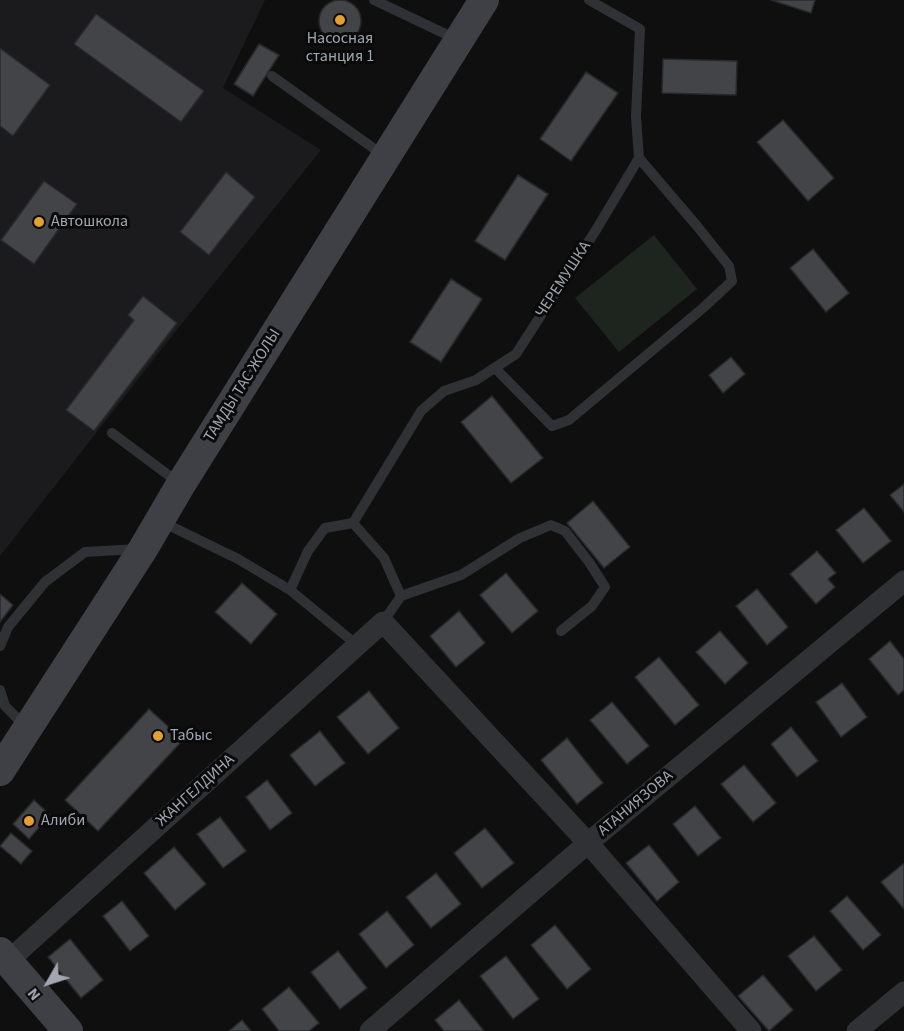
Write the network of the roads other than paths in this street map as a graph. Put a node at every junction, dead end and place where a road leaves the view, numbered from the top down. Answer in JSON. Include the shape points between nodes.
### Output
{"nodes":[{"id":1,"x":374,"y":0,"type":"edge"},
{"id":2,"x":484,"y":0,"type":"edge"},
{"id":3,"x":589,"y":0,"type":"edge"},
{"id":4,"x":459,"y":40,"type":"junction"},
{"id":5,"x":272,"y":76,"type":"dead end"},
{"id":6,"x":386,"y":157,"type":"junction"},
{"id":7,"x":639,"y":158,"type":"junction"},
{"id":8,"x":495,"y":368,"type":"junction"},
{"id":9,"x":112,"y":433,"type":"dead end"},
{"id":10,"x":181,"y":484,"type":"junction"},
{"id":11,"x":159,"y":521,"type":"junction"},
{"id":12,"x":353,"y":524,"type":"junction"},
{"id":13,"x":142,"y":549,"type":"junction"},
{"id":14,"x":904,"y":581,"type":"edge"},
{"id":15,"x":290,"y":590,"type":"junction"},
{"id":16,"x":401,"y":596,"type":"junction"},
{"id":17,"x":383,"y":622,"type":"junction"},
{"id":18,"x":561,"y":632,"type":"dead end"},
{"id":19,"x":357,"y":645,"type":"junction"},
{"id":20,"x":0,"y":646,"type":"edge"},
{"id":21,"x":0,"y":690,"type":"edge"},
{"id":22,"x":27,"y":729,"type":"junction"},
{"id":23,"x":0,"y":771,"type":"edge"},
{"id":24,"x":588,"y":843,"type":"junction"},
{"id":25,"x":4,"y":956,"type":"edge"},
{"id":26,"x":904,"y":992,"type":"edge"},
{"id":27,"x":68,"y":1031,"type":"edge"},
{"id":28,"x":370,"y":1031,"type":"edge"},
{"id":29,"x":751,"y":1031,"type":"edge"},
{"id":30,"x":857,"y":1031,"type":"edge"}],
"edges":[{"from":1,"to":4,"type":"lane"},
{"from":2,"to":4,"type":"main road","name":"ТАМДЫ ТАС ЖОЛЫ"},
{"from":3,"to":7,"type":"lane","via":[[640,29],[636,117]]},
{"from":4,"to":6,"type":"main road","name":"ТАМДЫ ТАС ЖОЛЫ"},
{"from":5,"to":6,"type":"lane"},
{"from":6,"to":10,"type":"main road","name":"ТАМДЫ ТАС ЖОЛЫ"},
{"from":7,"to":8,"type":"lane","name":"ЧЕРЕМУШКА","via":[[516,354]]},
{"from":7,"to":8,"type":"lane","via":[[729,266],[732,281],[568,420],[552,426]]},
{"from":8,"to":12,"type":"lane","name":"ЧЕРЕМУШКА","via":[[476,380],[444,391],[421,411]]},
{"from":9,"to":10,"type":"lane"},
{"from":10,"to":11,"type":"main road","name":"ТАМДЫ ТАС ЖОЛЫ"},
{"from":11,"to":13,"type":"main road","name":"ТАМДЫ ТАС ЖОЛЫ"},
{"from":11,"to":15,"type":"lane","via":[[238,559]]},
{"from":12,"to":15,"type":"lane","via":[[325,528],[308,551]]},
{"from":12,"to":16,"type":"lane","via":[[384,558]]},
{"from":13,"to":20,"type":"lane","via":[[85,552],[45,582],[8,627]]},
{"from":13,"to":22,"type":"main road","name":"ТАМДЫ ТАС ЖОЛЫ"},
{"from":14,"to":24,"type":"street","name":"АТАНИЯЗОВА"},
{"from":15,"to":19,"type":"lane"},
{"from":16,"to":17,"type":"lane"},
{"from":16,"to":18,"type":"lane","via":[[461,575],[520,538],[551,525],[565,531],[604,587],[592,606]]},
{"from":17,"to":19,"type":"street","name":"ЖАНГЕЛДИНА"},
{"from":17,"to":24,"type":"street"},
{"from":19,"to":25,"type":"street","name":"ЖАНГЕЛДИНА"},
{"from":21,"to":22,"type":"lane","via":[[5,706]]},
{"from":22,"to":23,"type":"main road","name":"ТАМДЫ ТАС ЖОЛЫ"},
{"from":24,"to":28,"type":"street","name":"АТАНИЯЗОВА"},
{"from":24,"to":29,"type":"street"},
{"from":25,"to":27,"type":"main road"},
{"from":26,"to":30,"type":"street"}]}
